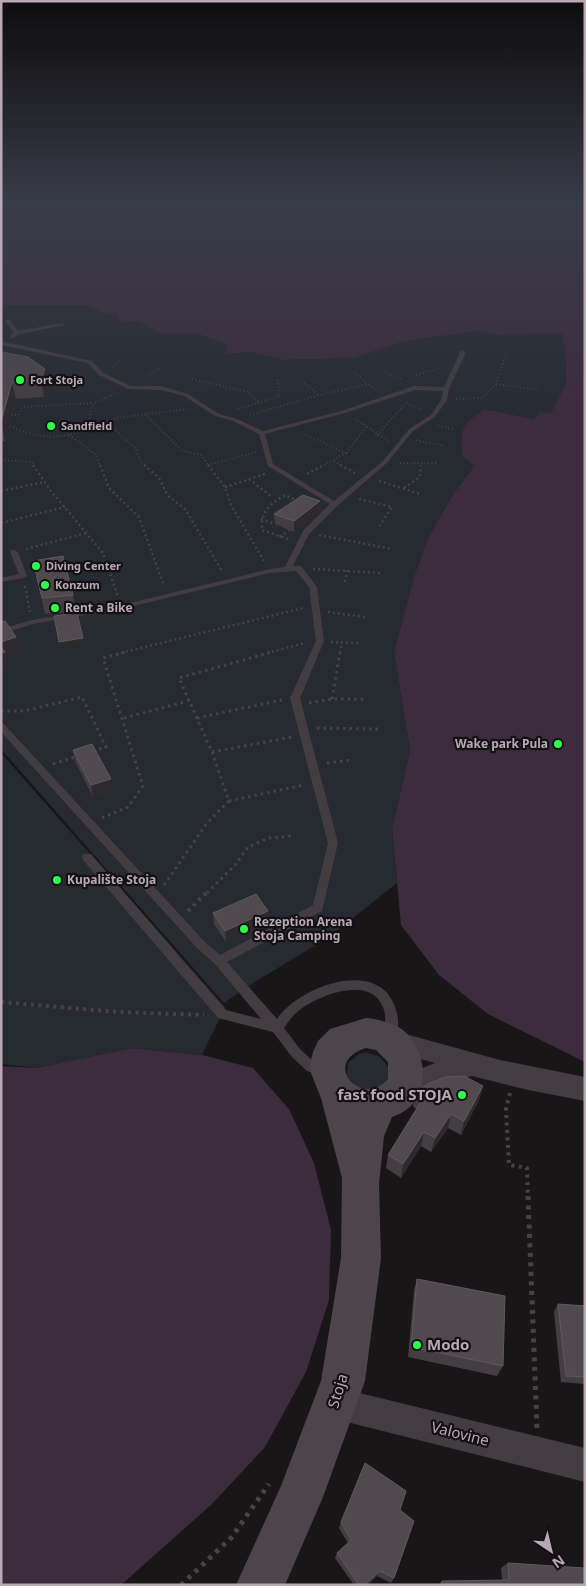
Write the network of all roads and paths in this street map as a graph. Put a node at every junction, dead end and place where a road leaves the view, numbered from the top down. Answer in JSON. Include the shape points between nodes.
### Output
{"nodes":[{"id":1,"x":8,"y":321,"type":"dead end"},
{"id":2,"x":62,"y":325,"type":"dead end"},
{"id":3,"x":17,"y":333,"type":"junction"},
{"id":4,"x":4,"y":343,"type":"edge"},
{"id":5,"x":463,"y":352,"type":"dead end"},
{"id":6,"x":505,"y":357,"type":"dead end"},
{"id":7,"x":458,"y":363,"type":"junction"},
{"id":8,"x":355,"y":372,"type":"dead end"},
{"id":9,"x":384,"y":372,"type":"dead end"},
{"id":10,"x":410,"y":377,"type":"dead end"},
{"id":11,"x":278,"y":378,"type":"dead end"},
{"id":12,"x":192,"y":379,"type":"dead end"},
{"id":13,"x":304,"y":383,"type":"dead end"},
{"id":14,"x":368,"y":384,"type":"junction"},
{"id":15,"x":496,"y":384,"type":"junction"},
{"id":16,"x":414,"y":388,"type":"junction"},
{"id":17,"x":446,"y":389,"type":"junction"},
{"id":18,"x":541,"y":390,"type":"dead end"},
{"id":19,"x":319,"y":395,"type":"junction"},
{"id":20,"x":389,"y":398,"type":"junction"},
{"id":21,"x":444,"y":400,"type":"junction"},
{"id":22,"x":94,"y":403,"type":"dead end"},
{"id":23,"x":260,"y":403,"type":"junction"},
{"id":24,"x":406,"y":403,"type":"junction"},
{"id":25,"x":200,"y":407,"type":"junction"},
{"id":26,"x":343,"y":412,"type":"junction"},
{"id":27,"x":146,"y":414,"type":"junction"},
{"id":28,"x":1,"y":415,"type":"edge"},
{"id":29,"x":216,"y":415,"type":"junction"},
{"id":30,"x":432,"y":416,"type":"junction"},
{"id":31,"x":1,"y":420,"type":"edge"},
{"id":32,"x":235,"y":420,"type":"junction"},
{"id":33,"x":106,"y":421,"type":"junction"},
{"id":34,"x":290,"y":426,"type":"junction"},
{"id":35,"x":367,"y":426,"type":"junction"},
{"id":36,"x":262,"y":433,"type":"junction"},
{"id":37,"x":68,"y":434,"type":"junction"},
{"id":38,"x":377,"y":435,"type":"junction"},
{"id":39,"x":406,"y":437,"type":"junction"},
{"id":40,"x":399,"y":446,"type":"junction"},
{"id":41,"x":444,"y":446,"type":"dead end"},
{"id":42,"x":265,"y":450,"type":"junction"},
{"id":43,"x":346,"y":453,"type":"junction"},
{"id":44,"x":1,"y":460,"type":"edge"},
{"id":45,"x":334,"y":461,"type":"junction"},
{"id":46,"x":385,"y":462,"type":"junction"},
{"id":47,"x":421,"y":463,"type":"junction"},
{"id":48,"x":437,"y":463,"type":"dead end"},
{"id":49,"x":208,"y":465,"type":"junction"},
{"id":50,"x":278,"y":470,"type":"junction"},
{"id":51,"x":365,"y":477,"type":"junction"},
{"id":52,"x":249,"y":478,"type":"junction"},
{"id":53,"x":296,"y":480,"type":"junction"},
{"id":54,"x":45,"y":482,"type":"junction"},
{"id":55,"x":225,"y":487,"type":"junction"},
{"id":56,"x":403,"y":489,"type":"junction"},
{"id":57,"x":1,"y":490,"type":"edge"},
{"id":58,"x":318,"y":494,"type":"junction"},
{"id":59,"x":420,"y":494,"type":"dead end"},
{"id":60,"x":344,"y":495,"type":"junction"},
{"id":61,"x":272,"y":497,"type":"dead end"},
{"id":62,"x":334,"y":504,"type":"junction"},
{"id":63,"x":66,"y":507,"type":"junction"},
{"id":64,"x":260,"y":519,"type":"junction"},
{"id":65,"x":1,"y":523,"type":"edge"},
{"id":66,"x":274,"y":524,"type":"edge"},
{"id":67,"x":379,"y":527,"type":"dead end"},
{"id":68,"x":289,"y":530,"type":"edge"},
{"id":69,"x":86,"y":532,"type":"junction"},
{"id":70,"x":306,"y":533,"type":"junction"},
{"id":71,"x":279,"y":538,"type":"junction"},
{"id":72,"x":301,"y":541,"type":"junction"},
{"id":73,"x":391,"y":549,"type":"dead end"},
{"id":74,"x":14,"y":552,"type":"joint"},
{"id":75,"x":293,"y":568,"type":"junction"},
{"id":76,"x":347,"y":570,"type":"junction"},
{"id":77,"x":270,"y":571,"type":"junction"},
{"id":78,"x":382,"y":573,"type":"dead end"},
{"id":79,"x":23,"y":576,"type":"junction"},
{"id":80,"x":1,"y":580,"type":"edge"},
{"id":81,"x":228,"y":580,"type":"junction"},
{"id":82,"x":345,"y":582,"type":"dead end"},
{"id":83,"x":168,"y":596,"type":"junction"},
{"id":84,"x":121,"y":607,"type":"junction"},
{"id":85,"x":317,"y":608,"type":"junction"},
{"id":86,"x":364,"y":617,"type":"dead end"},
{"id":87,"x":32,"y":622,"type":"junction"},
{"id":88,"x":1,"y":632,"type":"edge"},
{"id":89,"x":320,"y":640,"type":"junction"},
{"id":90,"x":342,"y":642,"type":"junction"},
{"id":91,"x":358,"y":644,"type":"dead end"},
{"id":92,"x":332,"y":699,"type":"junction"},
{"id":93,"x":366,"y":699,"type":"dead end"},
{"id":94,"x":296,"y":701,"type":"junction"},
{"id":95,"x":188,"y":702,"type":"junction"},
{"id":96,"x":1,"y":710,"type":"edge"},
{"id":97,"x":124,"y":718,"type":"junction"},
{"id":98,"x":196,"y":718,"type":"junction"},
{"id":99,"x":1,"y":726,"type":"edge"},
{"id":100,"x":379,"y":729,"type":"dead end"},
{"id":101,"x":305,"y":731,"type":"junction"},
{"id":102,"x":212,"y":752,"type":"junction"},
{"id":103,"x":351,"y":760,"type":"dead end"},
{"id":104,"x":314,"y":764,"type":"junction"},
{"id":105,"x":41,"y":768,"type":"junction"},
{"id":106,"x":318,"y":782,"type":"junction"},
{"id":107,"x":229,"y":801,"type":"junction"},
{"id":108,"x":90,"y":823,"type":"junction"},
{"id":109,"x":292,"y":836,"type":"dead end"},
{"id":110,"x":87,"y":857,"type":"dead end"},
{"id":111,"x":157,"y":896,"type":"junction"},
{"id":112,"x":179,"y":920,"type":"junction"},
{"id":113,"x":219,"y":961,"type":"junction"},
{"id":114,"x":1,"y":1002,"type":"edge"},
{"id":115,"x":222,"y":1014,"type":"junction"},
{"id":116,"x":277,"y":1028,"type":"junction"},
{"id":117,"x":391,"y":1041,"type":"junction"},
{"id":118,"x":472,"y":1064,"type":"junction"},
{"id":119,"x":514,"y":1075,"type":"junction"},
{"id":120,"x":332,"y":1082,"type":"junction"},
{"id":121,"x":585,"y":1089,"type":"edge"},
{"id":122,"x":390,"y":1097,"type":"junction"},
{"id":123,"x":360,"y":1184,"type":"junction"},
{"id":124,"x":335,"y":1403,"type":"junction"},
{"id":125,"x":538,"y":1454,"type":"junction"},
{"id":126,"x":585,"y":1466,"type":"edge"},
{"id":127,"x":273,"y":1478,"type":"dead end"},
{"id":128,"x":181,"y":1585,"type":"edge"},
{"id":129,"x":260,"y":1585,"type":"edge"}],
"edges":[{"from":1,"to":3,"type":"lane"},
{"from":2,"to":3,"type":"lane"},
{"from":3,"to":4,"type":"lane"},
{"from":4,"to":25,"type":"lane","via":[[90,362],[101,374],[130,388],[161,388],[186,395]]},
{"from":5,"to":7,"type":"lane"},
{"from":6,"to":15,"type":"path"},
{"from":7,"to":10,"type":"path"},
{"from":7,"to":17,"type":"lane"},
{"from":8,"to":14,"type":"path"},
{"from":9,"to":16,"type":"path"},
{"from":11,"to":23,"type":"path","via":[[280,396]]},
{"from":12,"to":23,"type":"path","via":[[248,392]]},
{"from":13,"to":19,"type":"path"},
{"from":14,"to":19,"type":"path"},
{"from":14,"to":20,"type":"path"},
{"from":15,"to":18,"type":"path"},
{"from":15,"to":21,"type":"path","via":[[482,398]]},
{"from":16,"to":17,"type":"lane"},
{"from":16,"to":20,"type":"lane"},
{"from":17,"to":21,"type":"lane"},
{"from":19,"to":32,"type":"path"},
{"from":20,"to":24,"type":"path"},
{"from":20,"to":26,"type":"lane"},
{"from":21,"to":30,"type":"lane"},
{"from":22,"to":28,"type":"path","via":[[22,406],[18,415]]},
{"from":23,"to":29,"type":"path"},
{"from":24,"to":30,"type":"path"},
{"from":24,"to":38,"type":"path"},
{"from":25,"to":27,"type":"path"},
{"from":25,"to":29,"type":"lane"},
{"from":26,"to":34,"type":"lane"},
{"from":26,"to":35,"type":"path"},
{"from":27,"to":33,"type":"path"},
{"from":27,"to":49,"type":"path","via":[[182,451],[201,455]]},
{"from":29,"to":32,"type":"lane"},
{"from":30,"to":39,"type":"lane"},
{"from":31,"to":37,"type":"path","via":[[17,431],[40,436]]},
{"from":32,"to":36,"type":"lane"},
{"from":33,"to":37,"type":"path"},
{"from":33,"to":81,"type":"path","via":[[135,448],[141,462],[159,478],[168,496],[185,509]]},
{"from":34,"to":36,"type":"lane"},
{"from":34,"to":43,"type":"path"},
{"from":35,"to":38,"type":"path"},
{"from":35,"to":43,"type":"path"},
{"from":36,"to":42,"type":"lane"},
{"from":37,"to":83,"type":"path","via":[[96,455],[109,488],[139,517]]},
{"from":38,"to":40,"type":"path"},
{"from":39,"to":40,"type":"lane"},
{"from":39,"to":41,"type":"path"},
{"from":40,"to":46,"type":"lane"},
{"from":42,"to":49,"type":"path"},
{"from":42,"to":50,"type":"lane","via":[[270,465]]},
{"from":43,"to":45,"type":"path"},
{"from":44,"to":54,"type":"path","via":[[31,462]]},
{"from":45,"to":51,"type":"path"},
{"from":45,"to":53,"type":"path"},
{"from":46,"to":47,"type":"path"},
{"from":46,"to":51,"type":"lane"},
{"from":47,"to":48,"type":"path"},
{"from":47,"to":56,"type":"path","via":[[420,477]]},
{"from":49,"to":55,"type":"path"},
{"from":50,"to":52,"type":"path"},
{"from":50,"to":53,"type":"lane"},
{"from":51,"to":56,"type":"path"},
{"from":51,"to":60,"type":"lane"},
{"from":52,"to":55,"type":"path"},
{"from":52,"to":61,"type":"path"},
{"from":53,"to":58,"type":"lane"},
{"from":54,"to":57,"type":"path"},
{"from":54,"to":63,"type":"path"},
{"from":55,"to":77,"type":"path","via":[[230,505]]},
{"from":56,"to":59,"type":"path"},
{"from":58,"to":62,"type":"lane"},
{"from":58,"to":64,"type":"path","via":[[304,503],[285,495],[268,506]]},
{"from":60,"to":62,"type":"lane"},
{"from":60,"to":67,"type":"path","via":[[392,507]]},
{"from":62,"to":70,"type":"lane"},
{"from":63,"to":65,"type":"path"},
{"from":63,"to":69,"type":"path"},
{"from":64,"to":66,"type":"path"},
{"from":64,"to":71,"type":"path","via":[[262,530]]},
{"from":68,"to":71,"type":"path"},
{"from":69,"to":74,"type":"path"},
{"from":69,"to":84,"type":"path","via":[[103,553]]},
{"from":70,"to":72,"type":"lane"},
{"from":70,"to":73,"type":"path"},
{"from":71,"to":72,"type":"path"},
{"from":72,"to":75,"type":"lane"},
{"from":74,"to":79,"type":"lane"},
{"from":75,"to":76,"type":"path"},
{"from":75,"to":77,"type":"lane"},
{"from":75,"to":85,"type":"lane","via":[[313,587]]},
{"from":76,"to":78,"type":"path"},
{"from":76,"to":82,"type":"path"},
{"from":77,"to":81,"type":"lane"},
{"from":79,"to":80,"type":"lane"},
{"from":79,"to":87,"type":"path"},
{"from":81,"to":83,"type":"lane"},
{"from":83,"to":84,"type":"lane"},
{"from":84,"to":87,"type":"lane"},
{"from":85,"to":86,"type":"path"},
{"from":85,"to":89,"type":"lane"},
{"from":85,"to":97,"type":"path","via":[[103,658]]},
{"from":87,"to":88,"type":"lane"},
{"from":89,"to":90,"type":"path"},
{"from":89,"to":94,"type":"lane"},
{"from":89,"to":95,"type":"path","via":[[179,678]]},
{"from":90,"to":91,"type":"path"},
{"from":90,"to":92,"type":"path"},
{"from":92,"to":93,"type":"path"},
{"from":92,"to":94,"type":"path"},
{"from":94,"to":98,"type":"path"},
{"from":94,"to":101,"type":"lane"},
{"from":95,"to":97,"type":"path"},
{"from":95,"to":98,"type":"path"},
{"from":96,"to":105,"type":"path","via":[[24,711],[82,697],[106,747]]},
{"from":97,"to":108,"type":"path","via":[[143,786],[128,807]]},
{"from":98,"to":102,"type":"path"},
{"from":99,"to":105,"type":"lane"},
{"from":100,"to":101,"type":"path"},
{"from":101,"to":102,"type":"path"},
{"from":101,"to":104,"type":"lane"},
{"from":102,"to":107,"type":"path"},
{"from":103,"to":104,"type":"path"},
{"from":104,"to":106,"type":"lane"},
{"from":105,"to":108,"type":"lane"},
{"from":106,"to":107,"type":"path"},
{"from":106,"to":113,"type":"lane","via":[[333,843],[318,908]]},
{"from":107,"to":111,"type":"path","via":[[207,823]]},
{"from":108,"to":111,"type":"lane"},
{"from":109,"to":112,"type":"path","via":[[269,838],[248,847],[236,864]]},
{"from":110,"to":115,"type":"lane"},
{"from":111,"to":112,"type":"lane"},
{"from":112,"to":113,"type":"lane"},
{"from":113,"to":116,"type":"lane"},
{"from":114,"to":115,"type":"path","via":[[118,1012]]},
{"from":115,"to":116,"type":"lane"},
{"from":116,"to":117,"type":"lane","via":[[290,1010],[323,991],[348,985],[365,986],[382,995],[389,1004]]},
{"from":116,"to":120,"type":"lane","via":[[296,1053]]},
{"from":117,"to":118,"type":"street","via":[[418,1045]]},
{"from":117,"to":120,"type":"main road","via":[[366,1033],[353,1034],[342,1040],[328,1058]]},
{"from":117,"to":122,"type":"main road","via":[[402,1053],[407,1068]]},
{"from":118,"to":119,"type":"street"},
{"from":118,"to":122,"type":"street","via":[[425,1078]]},
{"from":119,"to":121,"type":"street"},
{"from":119,"to":125,"type":"path","via":[[506,1109],[508,1165],[527,1168]]},
{"from":120,"to":122,"type":"main road","via":[[360,1106]]},
{"from":120,"to":123,"type":"main road"},
{"from":122,"to":123,"type":"main road","via":[[366,1136]]},
{"from":123,"to":124,"type":"main road","name":"Stoja","via":[[361,1258],[343,1381]]},
{"from":124,"to":125,"type":"street","name":"Valovine"},
{"from":124,"to":129,"type":"main road","name":"Stoja","via":[[300,1496]]},
{"from":125,"to":126,"type":"street","name":"Valovine"},
{"from":127,"to":128,"type":"path","via":[[230,1538]]}]}
